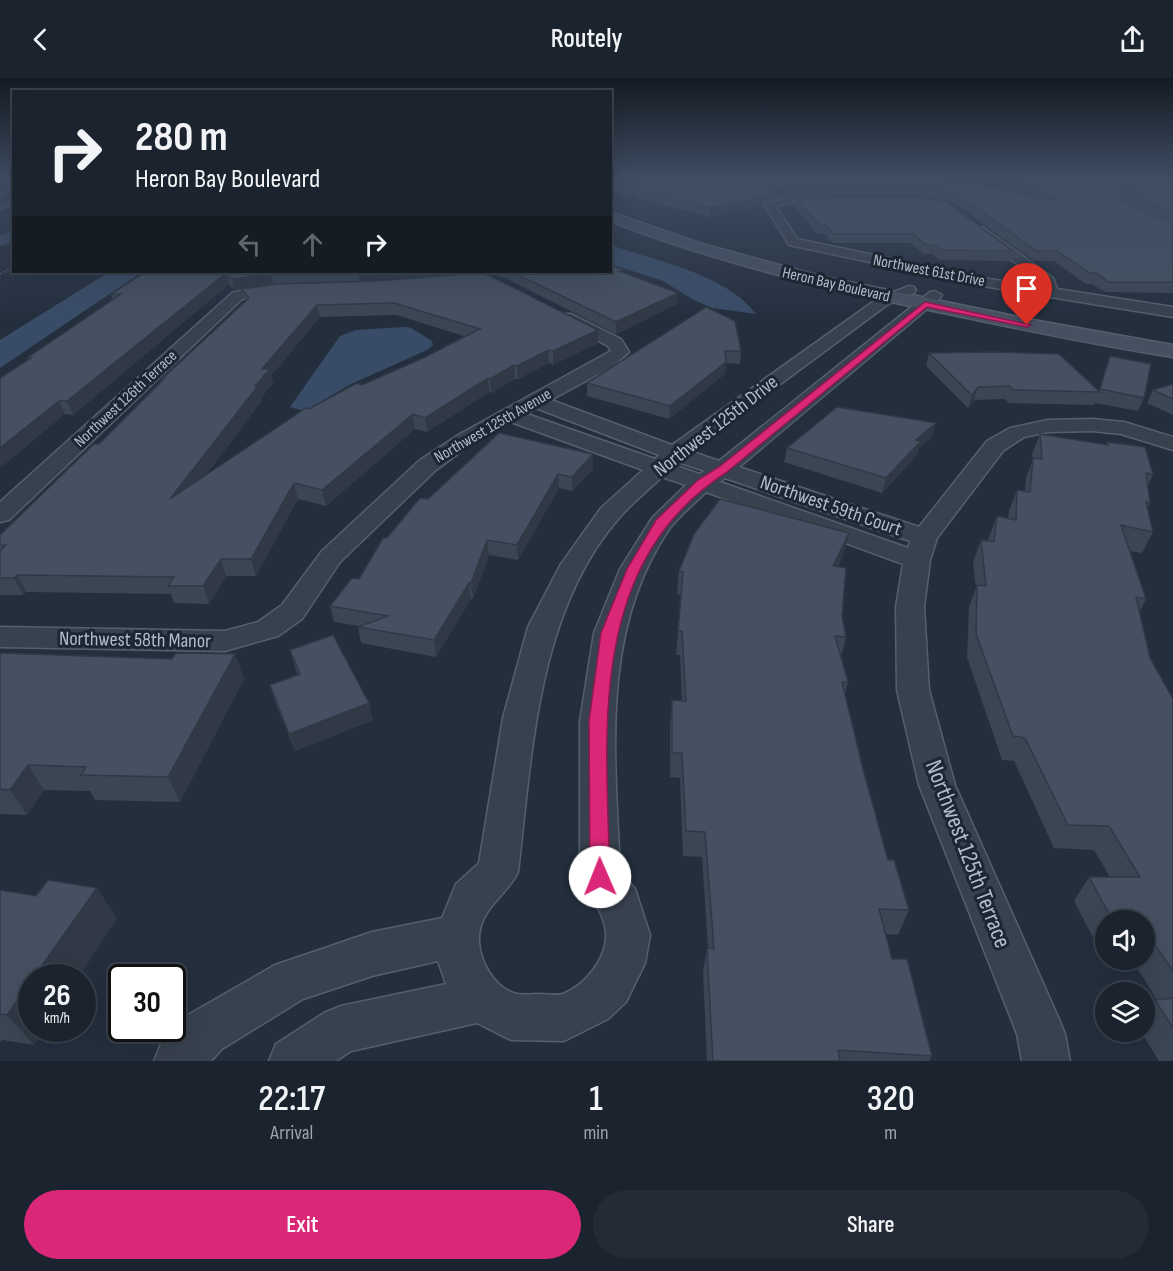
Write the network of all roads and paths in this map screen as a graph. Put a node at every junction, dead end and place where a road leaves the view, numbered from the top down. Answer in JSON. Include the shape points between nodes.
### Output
{"nodes":[{"id":1,"x":630,"y":224,"type":"edge"},
{"id":2,"x":782,"y":224,"type":"edge"},
{"id":3,"x":976,"y":226,"type":"edge"},
{"id":4,"x":297,"y":288,"type":"edge"},
{"id":5,"x":1050,"y":293,"type":"junction"},
{"id":6,"x":915,"y":297,"type":"junction"},
{"id":7,"x":546,"y":307,"type":"edge"},
{"id":8,"x":1173,"y":312,"type":"edge"},
{"id":9,"x":1173,"y":337,"type":"edge"},
{"id":10,"x":1173,"y":351,"type":"edge"},
{"id":11,"x":535,"y":401,"type":"junction"},
{"id":12,"x":511,"y":415,"type":"junction"},
{"id":13,"x":1173,"y":444,"type":"edge"},
{"id":14,"x":667,"y":460,"type":"junction"},
{"id":15,"x":712,"y":476,"type":"junction"},
{"id":16,"x":0,"y":515,"type":"edge"},
{"id":17,"x":921,"y":549,"type":"junction"},
{"id":18,"x":268,"y":629,"type":"joint"},
{"id":19,"x":0,"y":637,"type":"edge"},
{"id":20,"x":458,"y":936,"type":"junction"},
{"id":21,"x":481,"y":999,"type":"junction"},
{"id":22,"x":178,"y":1061,"type":"edge"},
{"id":23,"x":293,"y":1061,"type":"edge"},
{"id":24,"x":1046,"y":1061,"type":"edge"}],
"edges":[{"from":1,"to":6,"type":"street","name":"Heron Bay Boulevard","via":[[776,271]]},
{"from":2,"to":5,"type":"street","name":"Northwest 61st Drive","via":[[793,242]]},
{"from":3,"to":5,"type":"street","via":[[1048,280]]},
{"from":4,"to":16,"type":"street","name":"Northwest 126th Terrace","via":[[237,296]]},
{"from":5,"to":8,"type":"street","name":"Northwest 61st Drive"},
{"from":6,"to":9,"type":"street","name":"Heron Bay Boulevard"},
{"from":6,"to":10,"type":"street","name":"Heron Bay Boulevard"},
{"from":6,"to":14,"type":"street","name":"Northwest 125th Drive"},
{"from":6,"to":15,"type":"street","name":"Northwest 125th Drive"},
{"from":7,"to":11,"type":"street","name":"Northwest 125th Avenue","via":[[615,343],[620,352]]},
{"from":11,"to":12,"type":"street","name":"Northwest 125th Avenue"},
{"from":11,"to":14,"type":"street","name":"Northwest 59th Court"},
{"from":12,"to":14,"type":"street","name":"Northwest 59th Court"},
{"from":12,"to":18,"type":"street","name":"Northwest 125th Avenue","via":[[467,438],[428,465],[331,557],[292,612]]},
{"from":13,"to":17,"type":"street","name":"Northwest 125th Terrace","via":[[1124,428],[1092,425],[1048,426],[1017,432],[995,446]]},
{"from":14,"to":15,"type":"street","name":"Northwest 59th Court"},
{"from":14,"to":20,"type":"street","name":"Northwest 125th Drive","via":[[604,522],[574,564],[543,627],[520,718],[498,872],[471,898]]},
{"from":15,"to":17,"type":"street","name":"Northwest 59th Court"},
{"from":15,"to":21,"type":"street","name":"Northwest 125th Drive","via":[[661,523],[633,569],[609,633],[597,721],[600,877],[620,903],[628,935],[622,963],[610,986],[592,1003],[564,1017],[511,1017]]},
{"from":17,"to":24,"type":"street","name":"Northwest 125th Terrace","via":[[910,607],[913,690],[937,786],[1041,1034]]},
{"from":18,"to":19,"type":"street","name":"Northwest 58th Manor","via":[[225,641]]},
{"from":20,"to":21,"type":"street","name":"Northwest 125th Drive","via":[[461,967]]},
{"from":20,"to":22,"type":"street","via":[[372,954],[291,981],[205,1032]]},
{"from":21,"to":23,"type":"street","via":[[341,1030]]}]}
